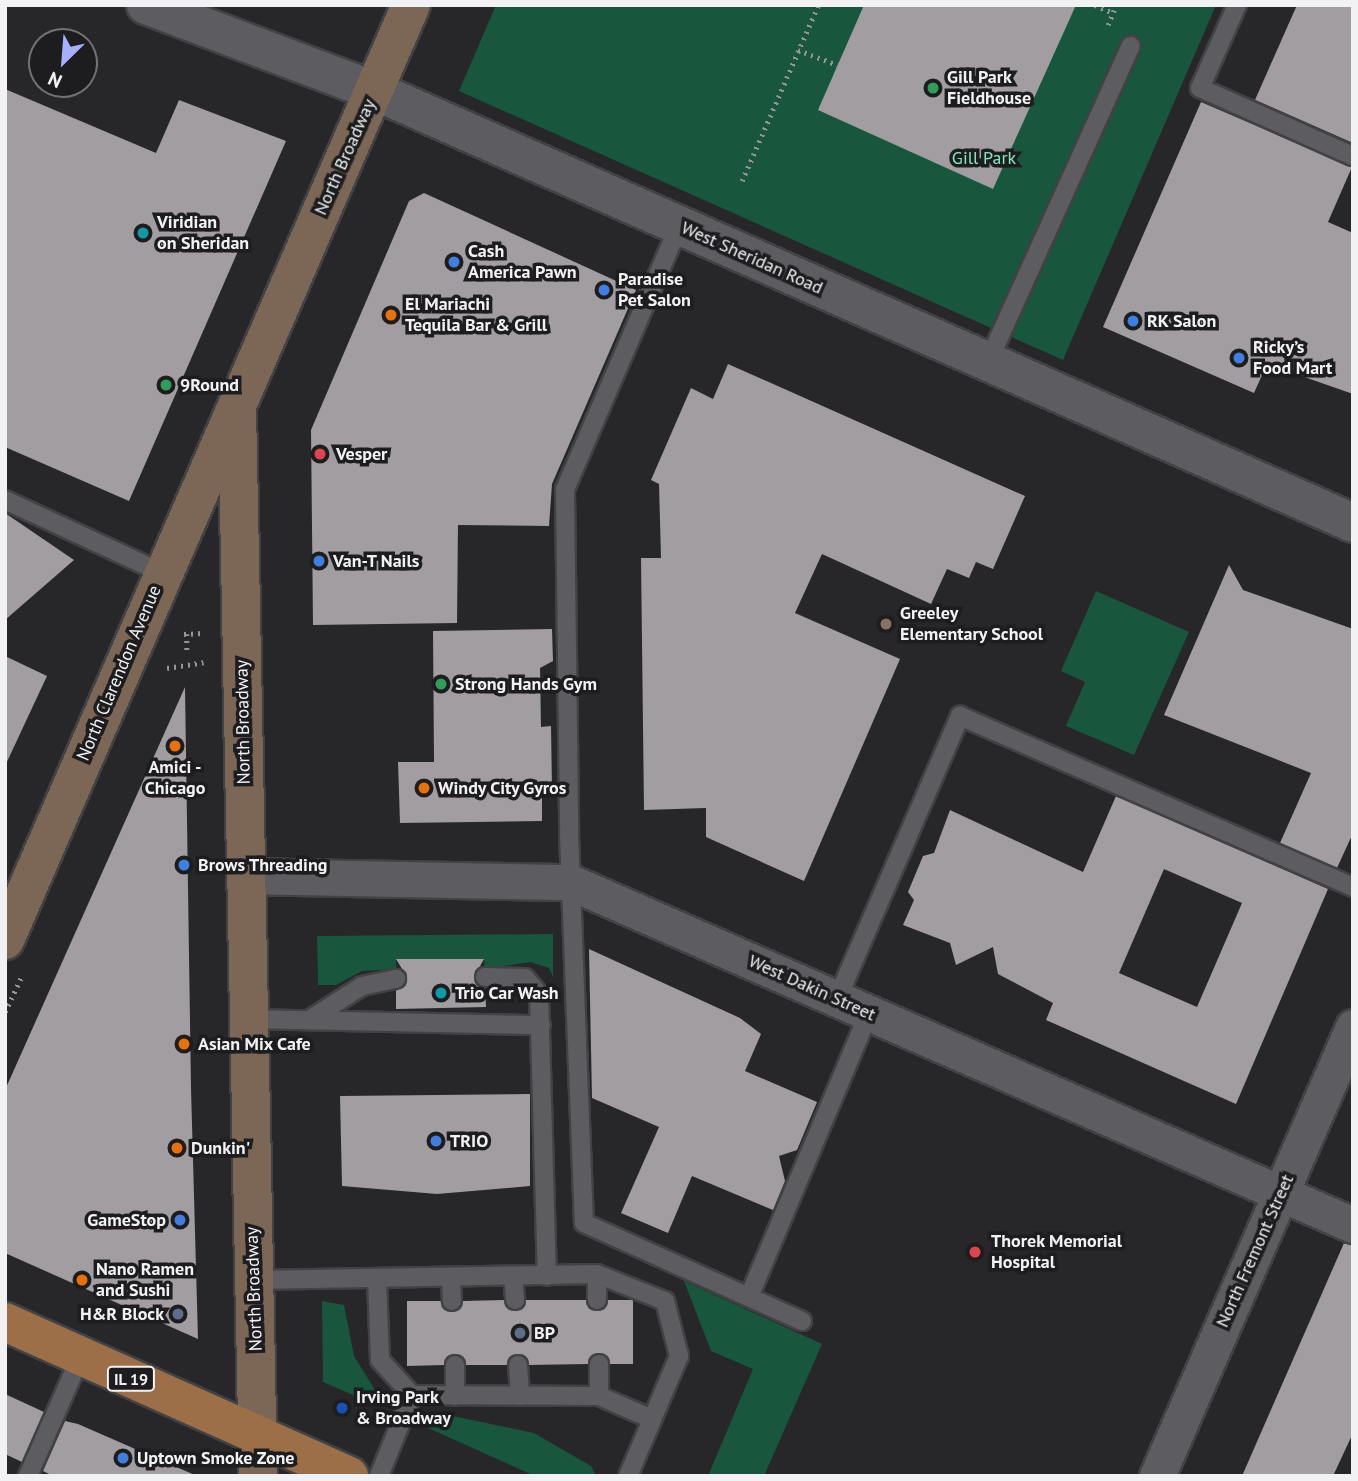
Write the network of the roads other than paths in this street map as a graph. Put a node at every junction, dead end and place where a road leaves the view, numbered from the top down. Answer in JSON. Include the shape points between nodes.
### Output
{"nodes":[{"id":1,"x":146,"y":5,"type":"edge"},
{"id":2,"x":411,"y":5,"type":"edge"},
{"id":3,"x":1237,"y":5,"type":"edge"},
{"id":4,"x":1131,"y":46,"type":"dead end"},
{"id":5,"x":374,"y":91,"type":"junction"},
{"id":6,"x":1353,"y":156,"type":"edge"},
{"id":7,"x":679,"y":226,"type":"junction"},
{"id":8,"x":988,"y":362,"type":"junction"},
{"id":9,"x":237,"y":407,"type":"junction"},
{"id":10,"x":5,"y":500,"type":"edge"},
{"id":11,"x":1353,"y":523,"type":"edge"},
{"id":12,"x":162,"y":573,"type":"junction"},
{"id":13,"x":244,"y":876,"type":"junction"},
{"id":14,"x":570,"y":882,"type":"junction"},
{"id":15,"x":1353,"y":887,"type":"edge"},
{"id":16,"x":5,"y":940,"type":"edge"},
{"id":17,"x":485,"y":977,"type":"dead end"},
{"id":18,"x":396,"y":979,"type":"dead end"},
{"id":19,"x":837,"y":999,"type":"junction"},
{"id":20,"x":869,"y":1013,"type":"junction"},
{"id":21,"x":248,"y":1019,"type":"junction"},
{"id":22,"x":309,"y":1020,"type":"junction"},
{"id":23,"x":541,"y":1025,"type":"junction"},
{"id":24,"x":1353,"y":1027,"type":"edge"},
{"id":25,"x":1280,"y":1193,"type":"junction"},
{"id":26,"x":1353,"y":1224,"type":"edge"},
{"id":27,"x":597,"y":1274,"type":"junction"},
{"id":28,"x":513,"y":1276,"type":"junction"},
{"id":29,"x":547,"y":1276,"type":"junction"},
{"id":30,"x":451,"y":1277,"type":"junction"},
{"id":31,"x":377,"y":1279,"type":"junction"},
{"id":32,"x":254,"y":1280,"type":"junction"},
{"id":33,"x":749,"y":1297,"type":"junction"},
{"id":34,"x":515,"y":1300,"type":"dead end"},
{"id":35,"x":597,"y":1300,"type":"dead end"},
{"id":36,"x":452,"y":1301,"type":"dead end"},
{"id":37,"x":802,"y":1321,"type":"dead end"},
{"id":38,"x":5,"y":1322,"type":"edge"},
{"id":39,"x":81,"y":1356,"type":"junction"},
{"id":40,"x":599,"y":1364,"type":"dead end"},
{"id":41,"x":455,"y":1365,"type":"dead end"},
{"id":42,"x":518,"y":1365,"type":"dead end"},
{"id":43,"x":412,"y":1395,"type":"junction"},
{"id":44,"x":456,"y":1396,"type":"junction"},
{"id":45,"x":520,"y":1396,"type":"junction"},
{"id":46,"x":599,"y":1396,"type":"junction"},
{"id":47,"x":652,"y":1419,"type":"junction"},
{"id":48,"x":258,"y":1436,"type":"junction"},
{"id":49,"x":1160,"y":1475,"type":"edge"},
{"id":50,"x":28,"y":1476,"type":"edge"},
{"id":51,"x":258,"y":1476,"type":"edge"},
{"id":52,"x":349,"y":1476,"type":"edge"},
{"id":53,"x":379,"y":1476,"type":"edge"},
{"id":54,"x":628,"y":1476,"type":"edge"}],
"edges":[{"from":1,"to":5,"type":"street","name":"West Sheridan Road"},
{"from":2,"to":5,"type":"main road","name":"North Broadway"},
{"from":3,"to":6,"type":"lane","via":[[1200,88]]},
{"from":4,"to":8,"type":"lane"},
{"from":5,"to":7,"type":"street","name":"West Sheridan Road"},
{"from":5,"to":9,"type":"main road","name":"North Broadway"},
{"from":7,"to":8,"type":"street","name":"West Sheridan Road"},
{"from":7,"to":14,"type":"lane","via":[[565,489]]},
{"from":8,"to":11,"type":"street","name":"West Sheridan Road"},
{"from":9,"to":12,"type":"main road","name":"North Clarendon Avenue"},
{"from":9,"to":13,"type":"main road","name":"North Broadway"},
{"from":10,"to":12,"type":"lane"},
{"from":12,"to":16,"type":"main road","name":"North Clarendon Avenue"},
{"from":13,"to":14,"type":"street","name":"West Dakin Street"},
{"from":13,"to":21,"type":"main road","name":"North Broadway"},
{"from":14,"to":19,"type":"street","name":"West Dakin Street"},
{"from":14,"to":33,"type":"lane","via":[[584,1223]]},
{"from":15,"to":19,"type":"lane","via":[[960,716]]},
{"from":17,"to":23,"type":"lane","via":[[535,984]]},
{"from":18,"to":22,"type":"lane","via":[[362,986]]},
{"from":19,"to":20,"type":"street","name":"West Dakin Street"},
{"from":20,"to":25,"type":"street","name":"West Dakin Street"},
{"from":20,"to":33,"type":"lane"},
{"from":21,"to":22,"type":"lane"},
{"from":21,"to":32,"type":"main road","name":"North Broadway"},
{"from":22,"to":23,"type":"lane"},
{"from":23,"to":29,"type":"lane"},
{"from":24,"to":25,"type":"street","name":"North Fremont Street"},
{"from":25,"to":26,"type":"street","name":"West Dakin Street"},
{"from":25,"to":49,"type":"street","name":"North Fremont Street"},
{"from":27,"to":29,"type":"lane"},
{"from":27,"to":35,"type":"lane"},
{"from":27,"to":47,"type":"lane","via":[[665,1301],[679,1356]]},
{"from":28,"to":29,"type":"lane"},
{"from":28,"to":30,"type":"lane"},
{"from":28,"to":34,"type":"lane"},
{"from":30,"to":31,"type":"lane"},
{"from":30,"to":36,"type":"lane"},
{"from":31,"to":32,"type":"lane"},
{"from":31,"to":43,"type":"lane","via":[[380,1360]]},
{"from":32,"to":48,"type":"main road","name":"North Broadway"},
{"from":33,"to":37,"type":"lane"},
{"from":38,"to":39,"type":"main road","number":"IL 19"},
{"from":39,"to":48,"type":"main road","number":"IL 19"},
{"from":39,"to":50,"type":"lane"},
{"from":40,"to":46,"type":"lane"},
{"from":41,"to":44,"type":"lane"},
{"from":42,"to":45,"type":"lane"},
{"from":43,"to":44,"type":"lane"},
{"from":43,"to":53,"type":"lane"},
{"from":44,"to":45,"type":"lane"},
{"from":45,"to":46,"type":"lane"},
{"from":46,"to":47,"type":"lane"},
{"from":47,"to":54,"type":"lane"},
{"from":48,"to":51,"type":"main road","name":"North Broadway"},
{"from":48,"to":52,"type":"main road","number":"IL 19"}]}
